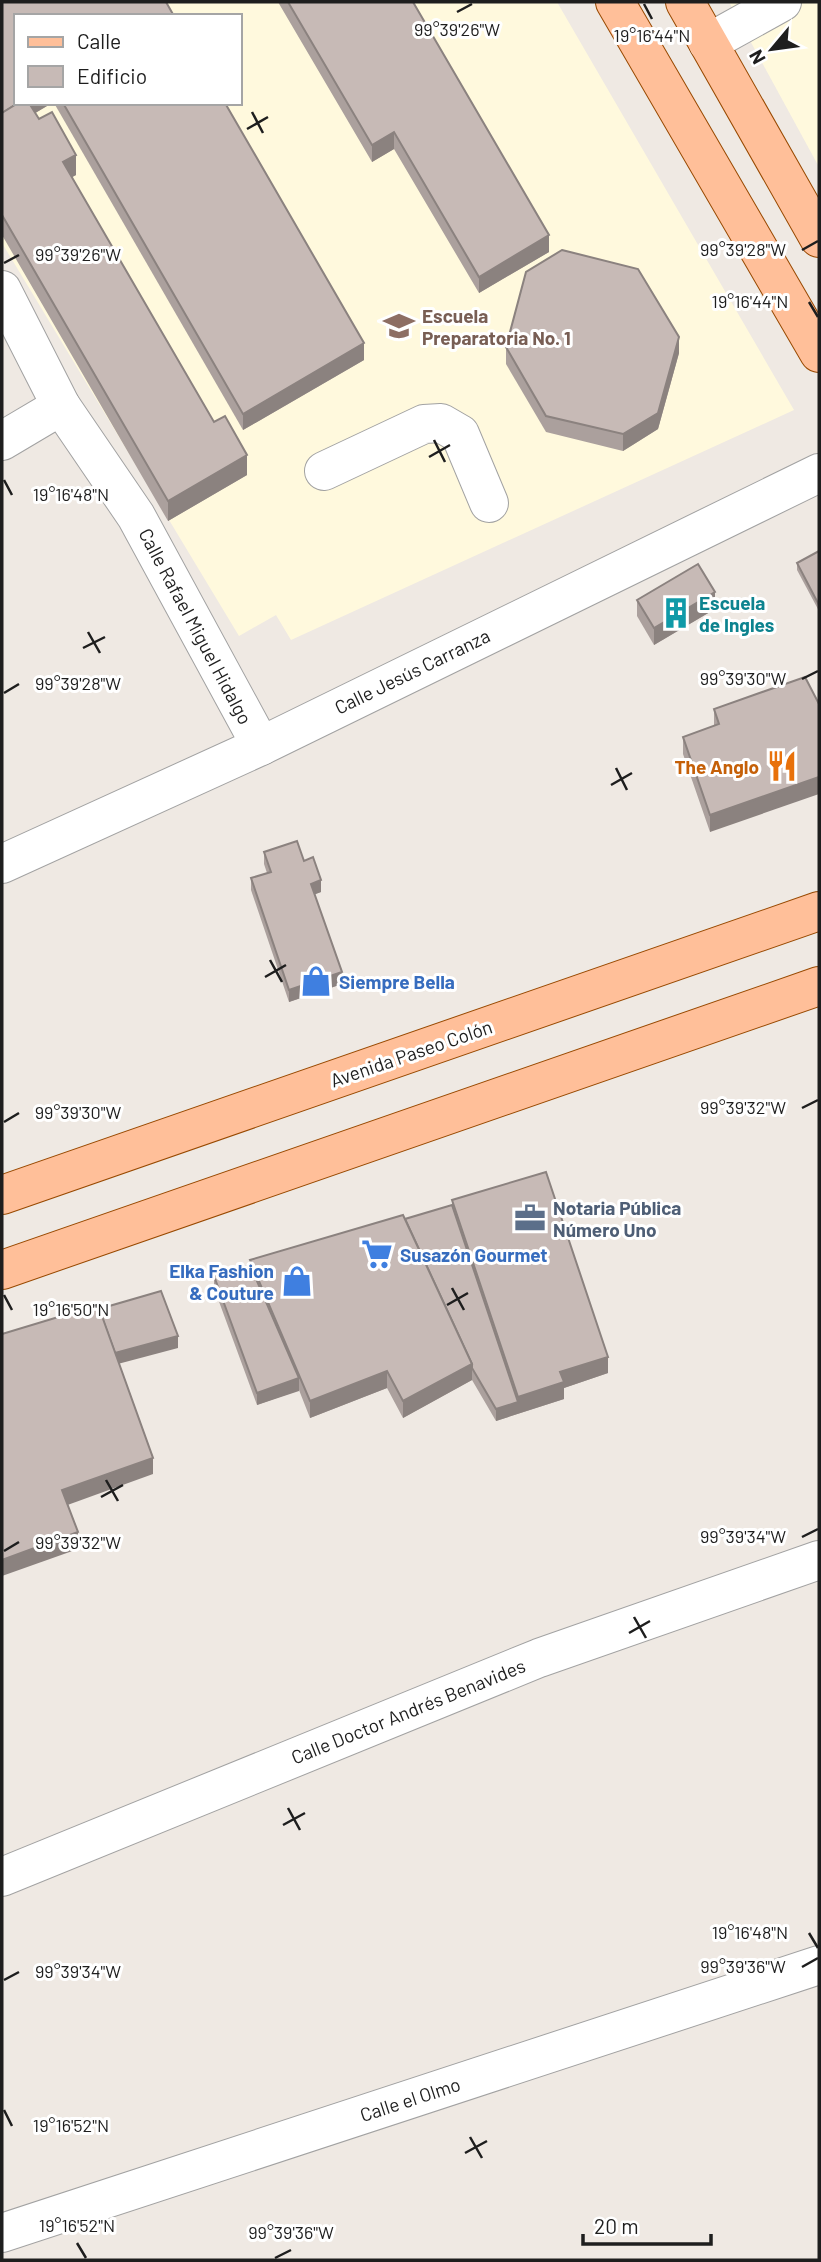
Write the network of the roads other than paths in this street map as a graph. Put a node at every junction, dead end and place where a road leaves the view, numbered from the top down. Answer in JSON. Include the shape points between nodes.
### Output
{"nodes":[{"id":1,"x":615,"y":2,"type":"edge"},
{"id":2,"x":685,"y":2,"type":"edge"},
{"id":3,"x":782,"y":2,"type":"edge"},
{"id":4,"x":708,"y":43,"type":"junction"},
{"id":5,"x":819,"y":238,"type":"edge"},
{"id":6,"x":2,"y":290,"type":"edge"},
{"id":7,"x":819,"y":353,"type":"edge"},
{"id":8,"x":61,"y":407,"type":"junction"},
{"id":9,"x":2,"y":441,"type":"edge"},
{"id":10,"x":324,"y":471,"type":"dead end"},
{"id":11,"x":819,"y":473,"type":"edge"},
{"id":12,"x":489,"y":503,"type":"dead end"},
{"id":13,"x":261,"y":746,"type":"junction"},
{"id":14,"x":2,"y":864,"type":"edge"},
{"id":15,"x":819,"y":911,"type":"edge"},
{"id":16,"x":819,"y":986,"type":"edge"},
{"id":17,"x":2,"y":1195,"type":"edge"},
{"id":18,"x":2,"y":1270,"type":"edge"},
{"id":19,"x":819,"y":1560,"type":"edge"},
{"id":20,"x":2,"y":1877,"type":"edge"},
{"id":21,"x":819,"y":1965,"type":"edge"},
{"id":22,"x":2,"y":2234,"type":"edge"}],
"edges":[{"from":1,"to":7,"type":"main road"},
{"from":2,"to":4,"type":"main road"},
{"from":3,"to":4,"type":"street"},
{"from":4,"to":5,"type":"main road"},
{"from":6,"to":8,"type":"street","name":"Calle Rafael Miguel Hidalgo"},
{"from":8,"to":9,"type":"street"},
{"from":8,"to":13,"type":"street","name":"Calle Rafael Miguel Hidalgo","via":[[136,516]]},
{"from":10,"to":12,"type":"street","via":[[424,424],[442,423],[460,434]]},
{"from":11,"to":13,"type":"street","name":"Calle Jesús Carranza"},
{"from":13,"to":14,"type":"street","name":"Calle Jesús Carranza"},
{"from":15,"to":17,"type":"main road","name":"Avenida Paseo Colón"},
{"from":16,"to":18,"type":"main road"},
{"from":19,"to":20,"type":"street","name":"Calle Doctor Andrés Benavides","via":[[538,1658]]},
{"from":21,"to":22,"type":"street","name":"Calle el Olmo"}]}
